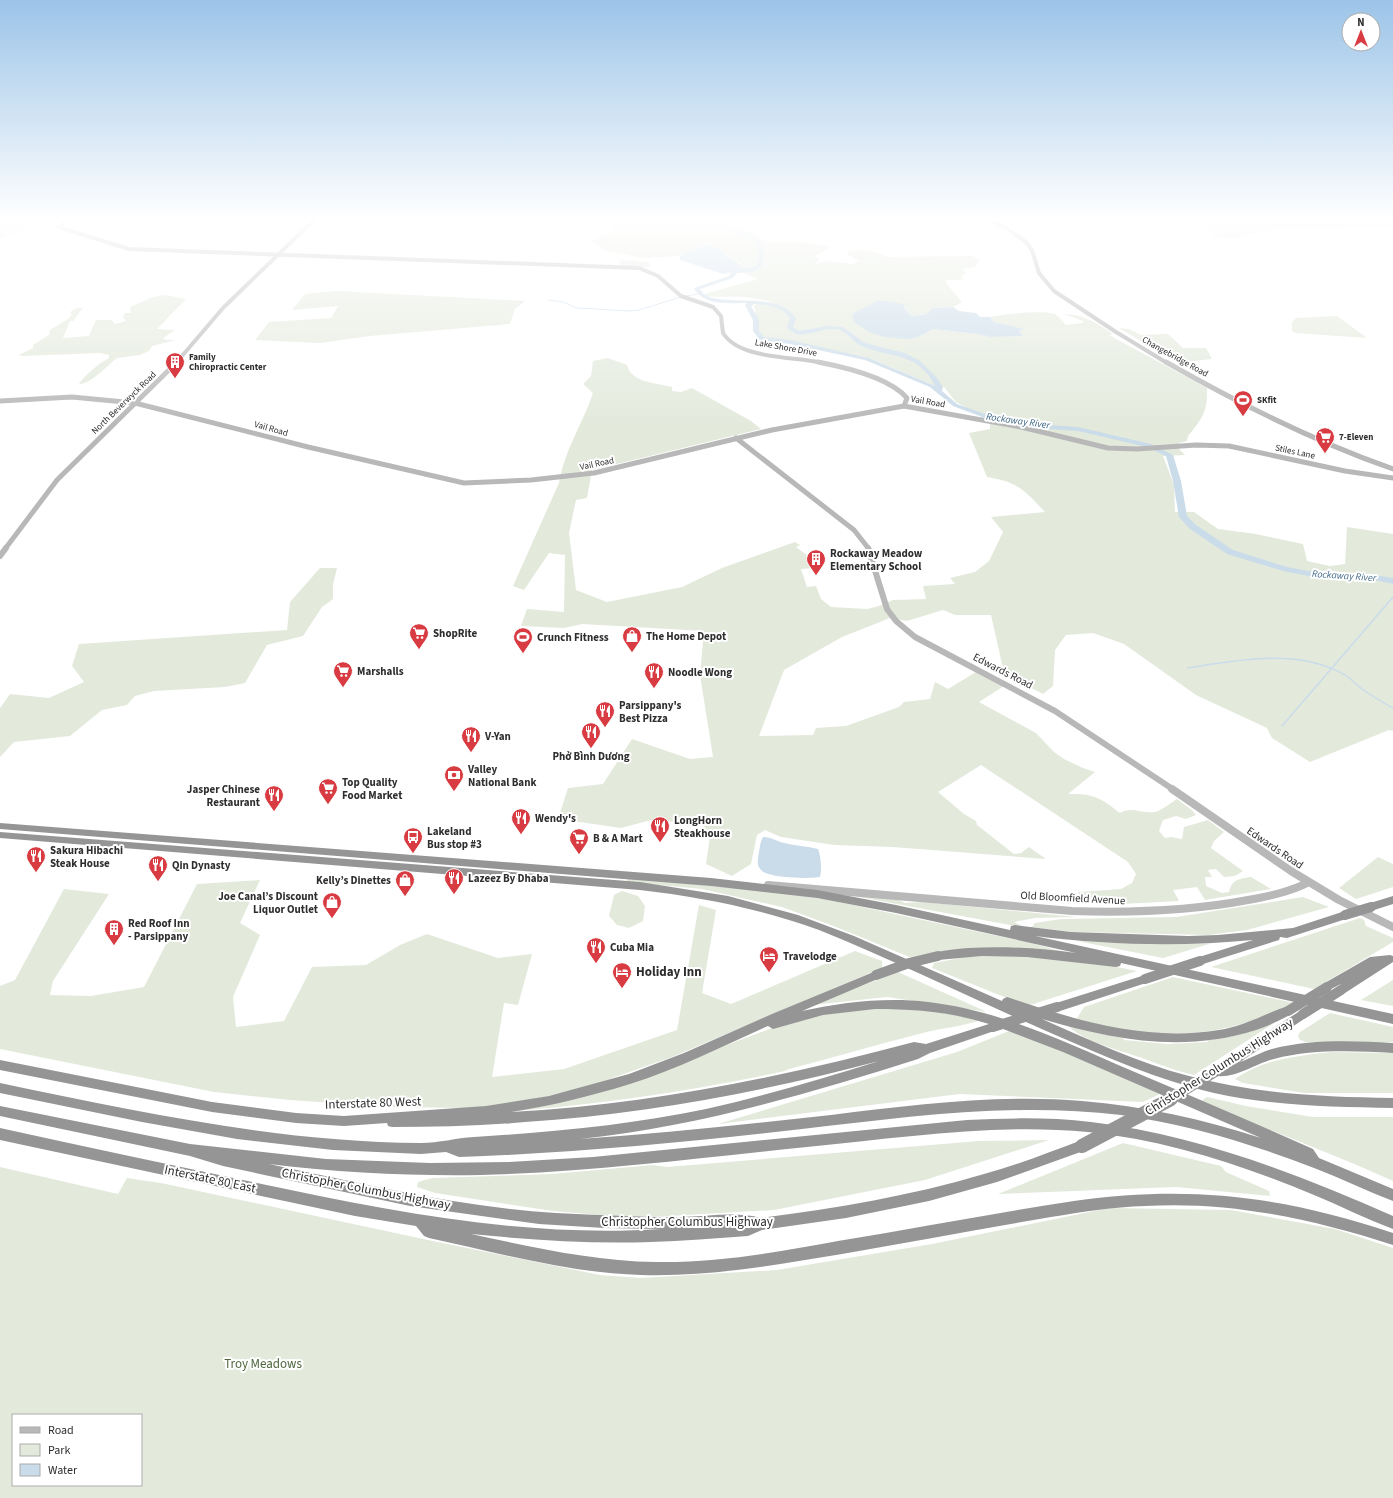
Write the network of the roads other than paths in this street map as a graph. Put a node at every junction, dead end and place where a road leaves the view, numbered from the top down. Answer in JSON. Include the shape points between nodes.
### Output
{"nodes":[{"id":1,"x":245,"y":287,"type":"edge"},
{"id":2,"x":669,"y":287,"type":"edge"},
{"id":3,"x":1051,"y":287,"type":"edge"},
{"id":4,"x":0,"y":400,"type":"edge"},
{"id":5,"x":135,"y":403,"type":"junction"},
{"id":6,"x":904,"y":406,"type":"junction"},
{"id":7,"x":736,"y":438,"type":"junction"},
{"id":8,"x":1196,"y":445,"type":"joint"},
{"id":9,"x":1393,"y":469,"type":"edge"},
{"id":10,"x":1392,"y":477,"type":"edge"},
{"id":11,"x":0,"y":556,"type":"edge"},
{"id":12,"x":0,"y":826,"type":"edge"},
{"id":13,"x":0,"y":835,"type":"edge"},
{"id":14,"x":611,"y":879,"type":"junction"},
{"id":15,"x":1309,"y":882,"type":"junction"},
{"id":16,"x":737,"y":884,"type":"junction"},
{"id":17,"x":1393,"y":900,"type":"edge"},
{"id":18,"x":1393,"y":927,"type":"edge"},
{"id":19,"x":984,"y":928,"type":"junction"},
{"id":20,"x":1292,"y":932,"type":"junction"},
{"id":21,"x":1392,"y":958,"type":"edge"},
{"id":22,"x":1145,"y":964,"type":"junction"},
{"id":23,"x":980,"y":997,"type":"junction"},
{"id":24,"x":1393,"y":1019,"type":"edge"},
{"id":25,"x":739,"y":1035,"type":"junction"},
{"id":26,"x":1393,"y":1048,"type":"edge"},
{"id":27,"x":926,"y":1049,"type":"junction"},
{"id":28,"x":0,"y":1065,"type":"edge"},
{"id":29,"x":1217,"y":1071,"type":"junction"},
{"id":30,"x":0,"y":1088,"type":"edge"},
{"id":31,"x":1393,"y":1102,"type":"edge"},
{"id":32,"x":0,"y":1111,"type":"edge"},
{"id":33,"x":344,"y":1121,"type":"junction"},
{"id":34,"x":0,"y":1134,"type":"edge"},
{"id":35,"x":448,"y":1147,"type":"junction"},
{"id":36,"x":190,"y":1150,"type":"junction"},
{"id":37,"x":1318,"y":1164,"type":"junction"},
{"id":38,"x":1393,"y":1195,"type":"edge"},
{"id":39,"x":421,"y":1222,"type":"junction"},
{"id":40,"x":1393,"y":1223,"type":"edge"},
{"id":41,"x":761,"y":1224,"type":"junction"},
{"id":42,"x":1393,"y":1239,"type":"edge"}],
"edges":[{"from":1,"to":5,"type":"street","name":"North Beverwyck Road","via":[[215,316],[169,371]]},
{"from":2,"to":6,"type":"street","name":"Lake Shore Drive","via":[[683,297],[718,311],[721,316],[721,332],[740,346],[765,354],[814,361],[851,371],[901,391],[906,396]]},
{"from":3,"to":9,"type":"street","name":"Changebridge Road","via":[[1143,349],[1257,410],[1337,448]]},
{"from":4,"to":5,"type":"street","name":"Vail Road","via":[[72,397]]},
{"from":5,"to":7,"type":"street","name":"Vail Road","via":[[464,483],[580,476]]},
{"from":5,"to":11,"type":"street","name":"North Beverwyck Road","via":[[57,480]]},
{"from":6,"to":7,"type":"street","name":"Vail Road"},
{"from":6,"to":8,"type":"street","name":"Vail Road","via":[[1021,427],[1100,446],[1142,449]]},
{"from":7,"to":15,"type":"street","name":"Edwards Road","via":[[865,540],[886,606],[908,632],[1080,726]]},
{"from":8,"to":10,"type":"street","name":"Stiles Lane","via":[[1234,447],[1340,470]]},
{"from":12,"to":14,"type":"highway"},
{"from":13,"to":14,"type":"highway"},
{"from":14,"to":16,"type":"highway"},
{"from":14,"to":23,"type":"highway","via":[[696,894],[782,914],[843,936]]},
{"from":15,"to":16,"type":"street","name":"Old Bloomfield Avenue","via":[[1241,901],[1149,912],[1072,911]]},
{"from":15,"to":18,"type":"street"},
{"from":16,"to":19,"type":"highway","via":[[837,898]]},
{"from":17,"to":20,"type":"highway","bridge":true},
{"from":19,"to":20,"type":"highway","via":[[992,925],[1071,936],[1188,940]]},
{"from":19,"to":22,"type":"highway"},
{"from":20,"to":27,"type":"highway","bridge":true},
{"from":21,"to":23,"type":"highway","bridge":true,"via":[[1374,960],[1262,1024],[1202,1038],[1165,1039],[1098,1030],[1048,1017],[991,996]]},
{"from":21,"to":29,"type":"highway","name":"Christopher Columbus Highway","bridge":true},
{"from":22,"to":24,"type":"highway"},
{"from":22,"to":25,"type":"highway","bridge":true,"via":[[1132,966],[1008,951],[938,956],[876,975]]},
{"from":23,"to":31,"type":"highway","via":[[1141,1066],[1211,1087],[1278,1099]]},
{"from":25,"to":33,"type":"highway","name":"Interstate 80 West","via":[[630,1079],[549,1101],[486,1111]]},
{"from":25,"to":37,"type":"highway","via":[[807,1014],[853,1006],[909,1005],[959,1011],[1047,1040],[1309,1153]]},
{"from":26,"to":29,"type":"highway","via":[[1309,1048],[1272,1054],[1238,1068]]},
{"from":27,"to":33,"type":"highway","via":[[914,1047],[785,1080],[637,1106],[494,1121]]},
{"from":27,"to":35,"type":"highway","via":[[918,1054],[815,1086],[705,1114],[594,1132],[459,1143]]},
{"from":28,"to":33,"type":"highway","name":"Interstate 80 West","via":[[212,1107],[296,1118]]},
{"from":29,"to":41,"type":"highway","name":"Christopher Columbus Highway","bridge":true,"via":[[1169,1101],[1082,1146],[986,1180],[907,1201],[831,1215]]},
{"from":30,"to":35,"type":"highway","via":[[169,1123],[251,1136],[373,1147]]},
{"from":32,"to":36,"type":"highway","name":"Christopher Columbus Highway"},
{"from":34,"to":39,"type":"highway","name":"Interstate 80 East"},
{"from":35,"to":37,"type":"highway","via":[[459,1151],[559,1148],[974,1105],[1048,1104],[1085,1106],[1181,1121],[1239,1136]]},
{"from":36,"to":40,"type":"highway","via":[[372,1167],[506,1168],[648,1159],[977,1125],[1060,1125],[1142,1135],[1217,1154],[1304,1184]]},
{"from":36,"to":41,"type":"highway","name":"Christopher Columbus Highway","via":[[223,1160],[410,1200],[538,1218],[680,1223],[749,1220]]},
{"from":37,"to":38,"type":"highway"},
{"from":39,"to":41,"type":"highway","name":"Interstate 80 East","via":[[524,1233],[619,1237],[730,1232],[748,1230]]},
{"from":39,"to":42,"type":"highway","via":[[430,1232],[551,1258],[622,1267],[669,1269],[761,1261],[1066,1207],[1139,1199],[1205,1200],[1245,1204],[1323,1219]]}]}
